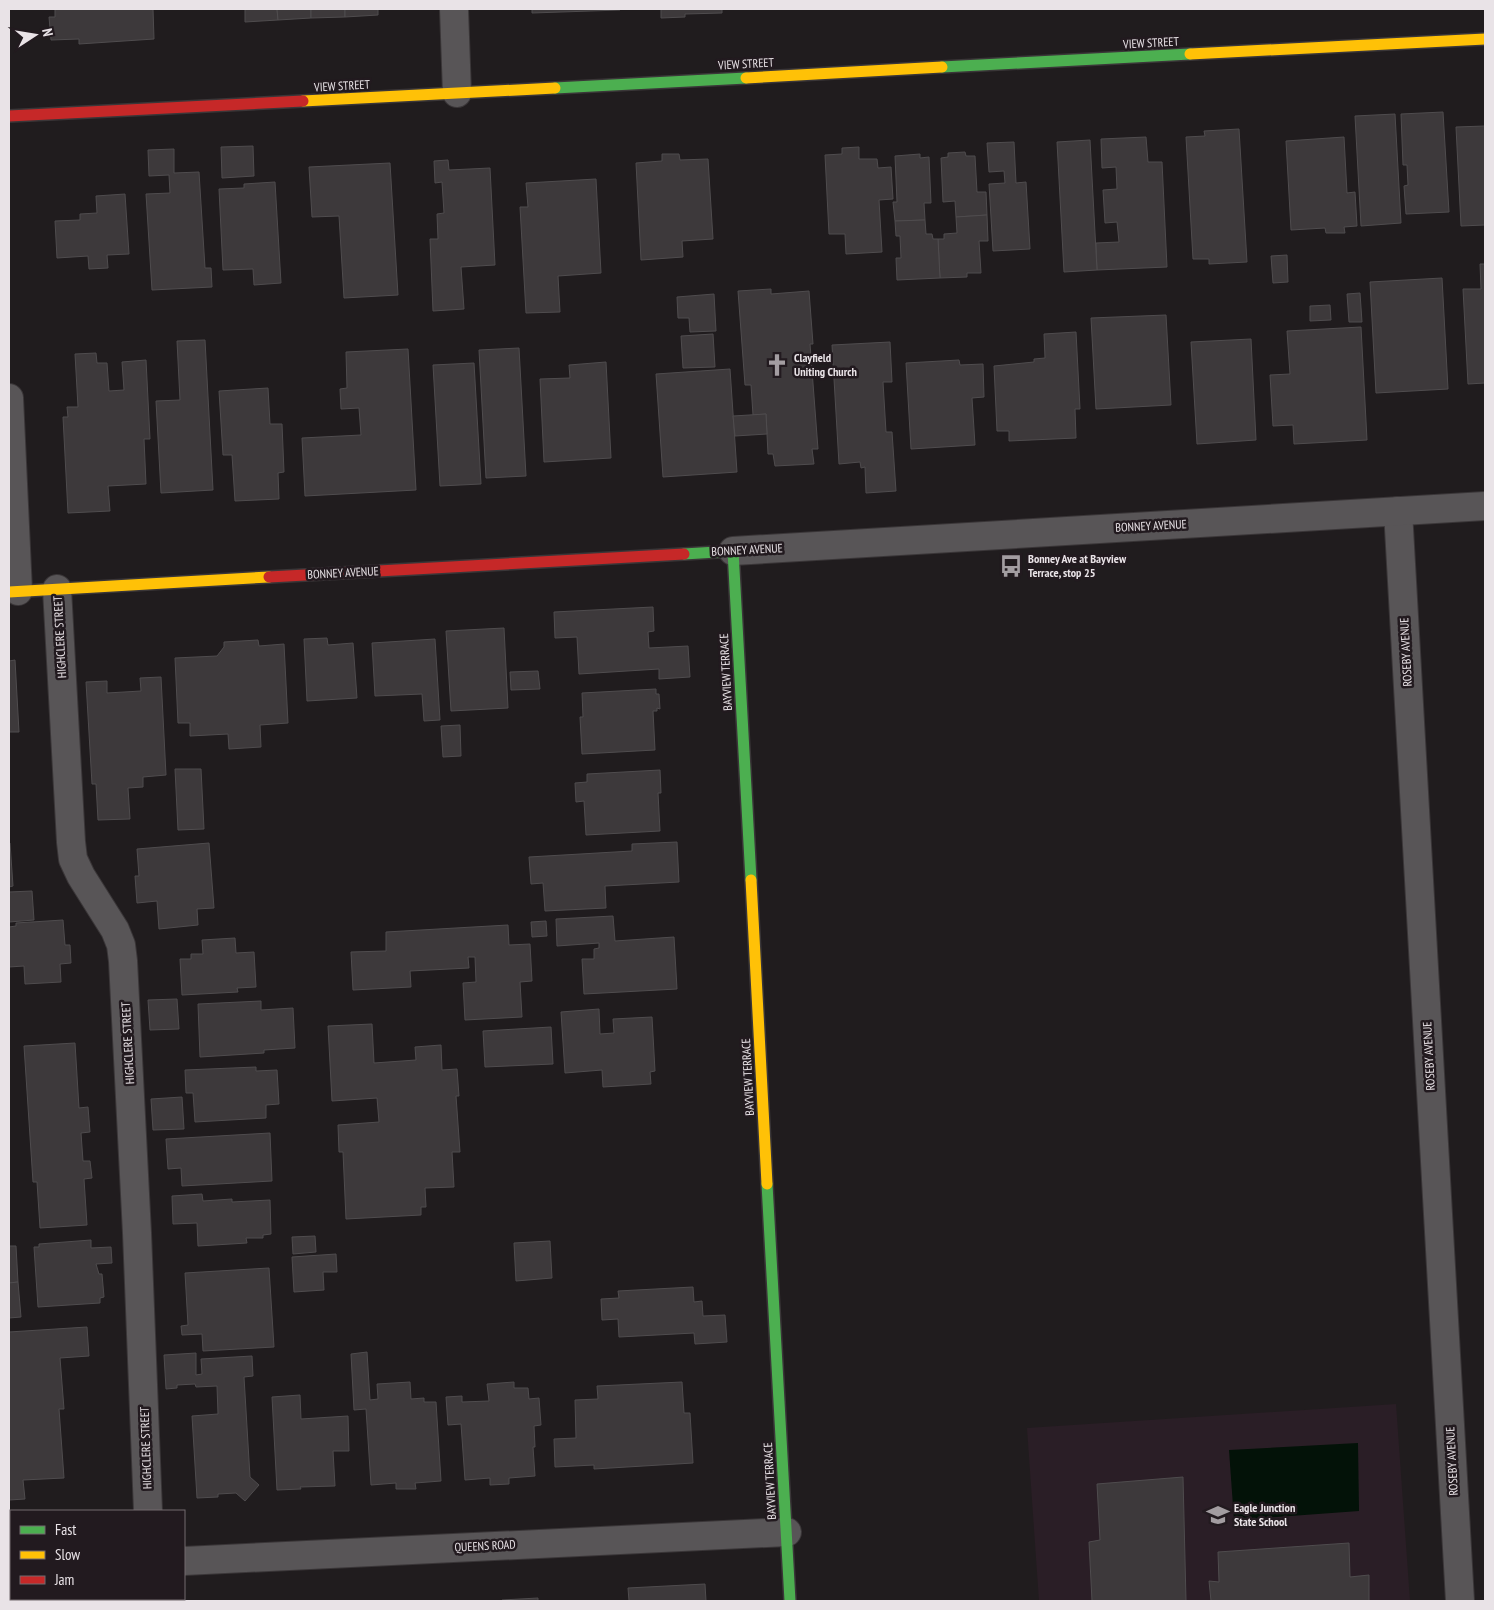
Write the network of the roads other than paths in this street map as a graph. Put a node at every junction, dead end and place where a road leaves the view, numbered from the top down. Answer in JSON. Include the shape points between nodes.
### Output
{"nodes":[{"id":1,"x":454,"y":9,"type":"edge"},
{"id":2,"x":1485,"y":39,"type":"edge"},
{"id":3,"x":457,"y":93,"type":"junction"},
{"id":4,"x":9,"y":116,"type":"edge"},
{"id":5,"x":9,"y":398,"type":"edge"},
{"id":6,"x":1485,"y":506,"type":"edge"},
{"id":7,"x":1398,"y":511,"type":"junction"},
{"id":8,"x":733,"y":551,"type":"junction"},
{"id":9,"x":57,"y":588,"type":"junction"},
{"id":10,"x":13,"y":591,"type":"edge"},
{"id":11,"x":148,"y":1510,"type":"edge"},
{"id":12,"x":787,"y":1532,"type":"junction"},
{"id":13,"x":185,"y":1560,"type":"edge"},
{"id":14,"x":790,"y":1601,"type":"edge"},
{"id":15,"x":1460,"y":1601,"type":"edge"}],
"edges":[{"from":1,"to":3,"type":"street"},
{"from":2,"to":3,"type":"street","name":"VIEW STREET"},
{"from":3,"to":4,"type":"street","name":"VIEW STREET"},
{"from":5,"to":10,"type":"street"},
{"from":6,"to":7,"type":"street","name":"BONNEY AVENUE"},
{"from":7,"to":8,"type":"street","name":"BONNEY AVENUE"},
{"from":7,"to":15,"type":"street","name":"ROSEBY AVENUE"},
{"from":8,"to":9,"type":"street","name":"BONNEY AVENUE"},
{"from":8,"to":12,"type":"street","name":"BAYVIEW TERRACE"},
{"from":9,"to":10,"type":"street","name":"BONNEY AVENUE"},
{"from":9,"to":11,"type":"street","name":"HIGHCLERE STREET","via":[[73,859],[115,930],[123,961],[138,1233]]},
{"from":12,"to":13,"type":"street","name":"QUEENS ROAD"},
{"from":12,"to":14,"type":"street","name":"BAYVIEW TERRACE"}]}
